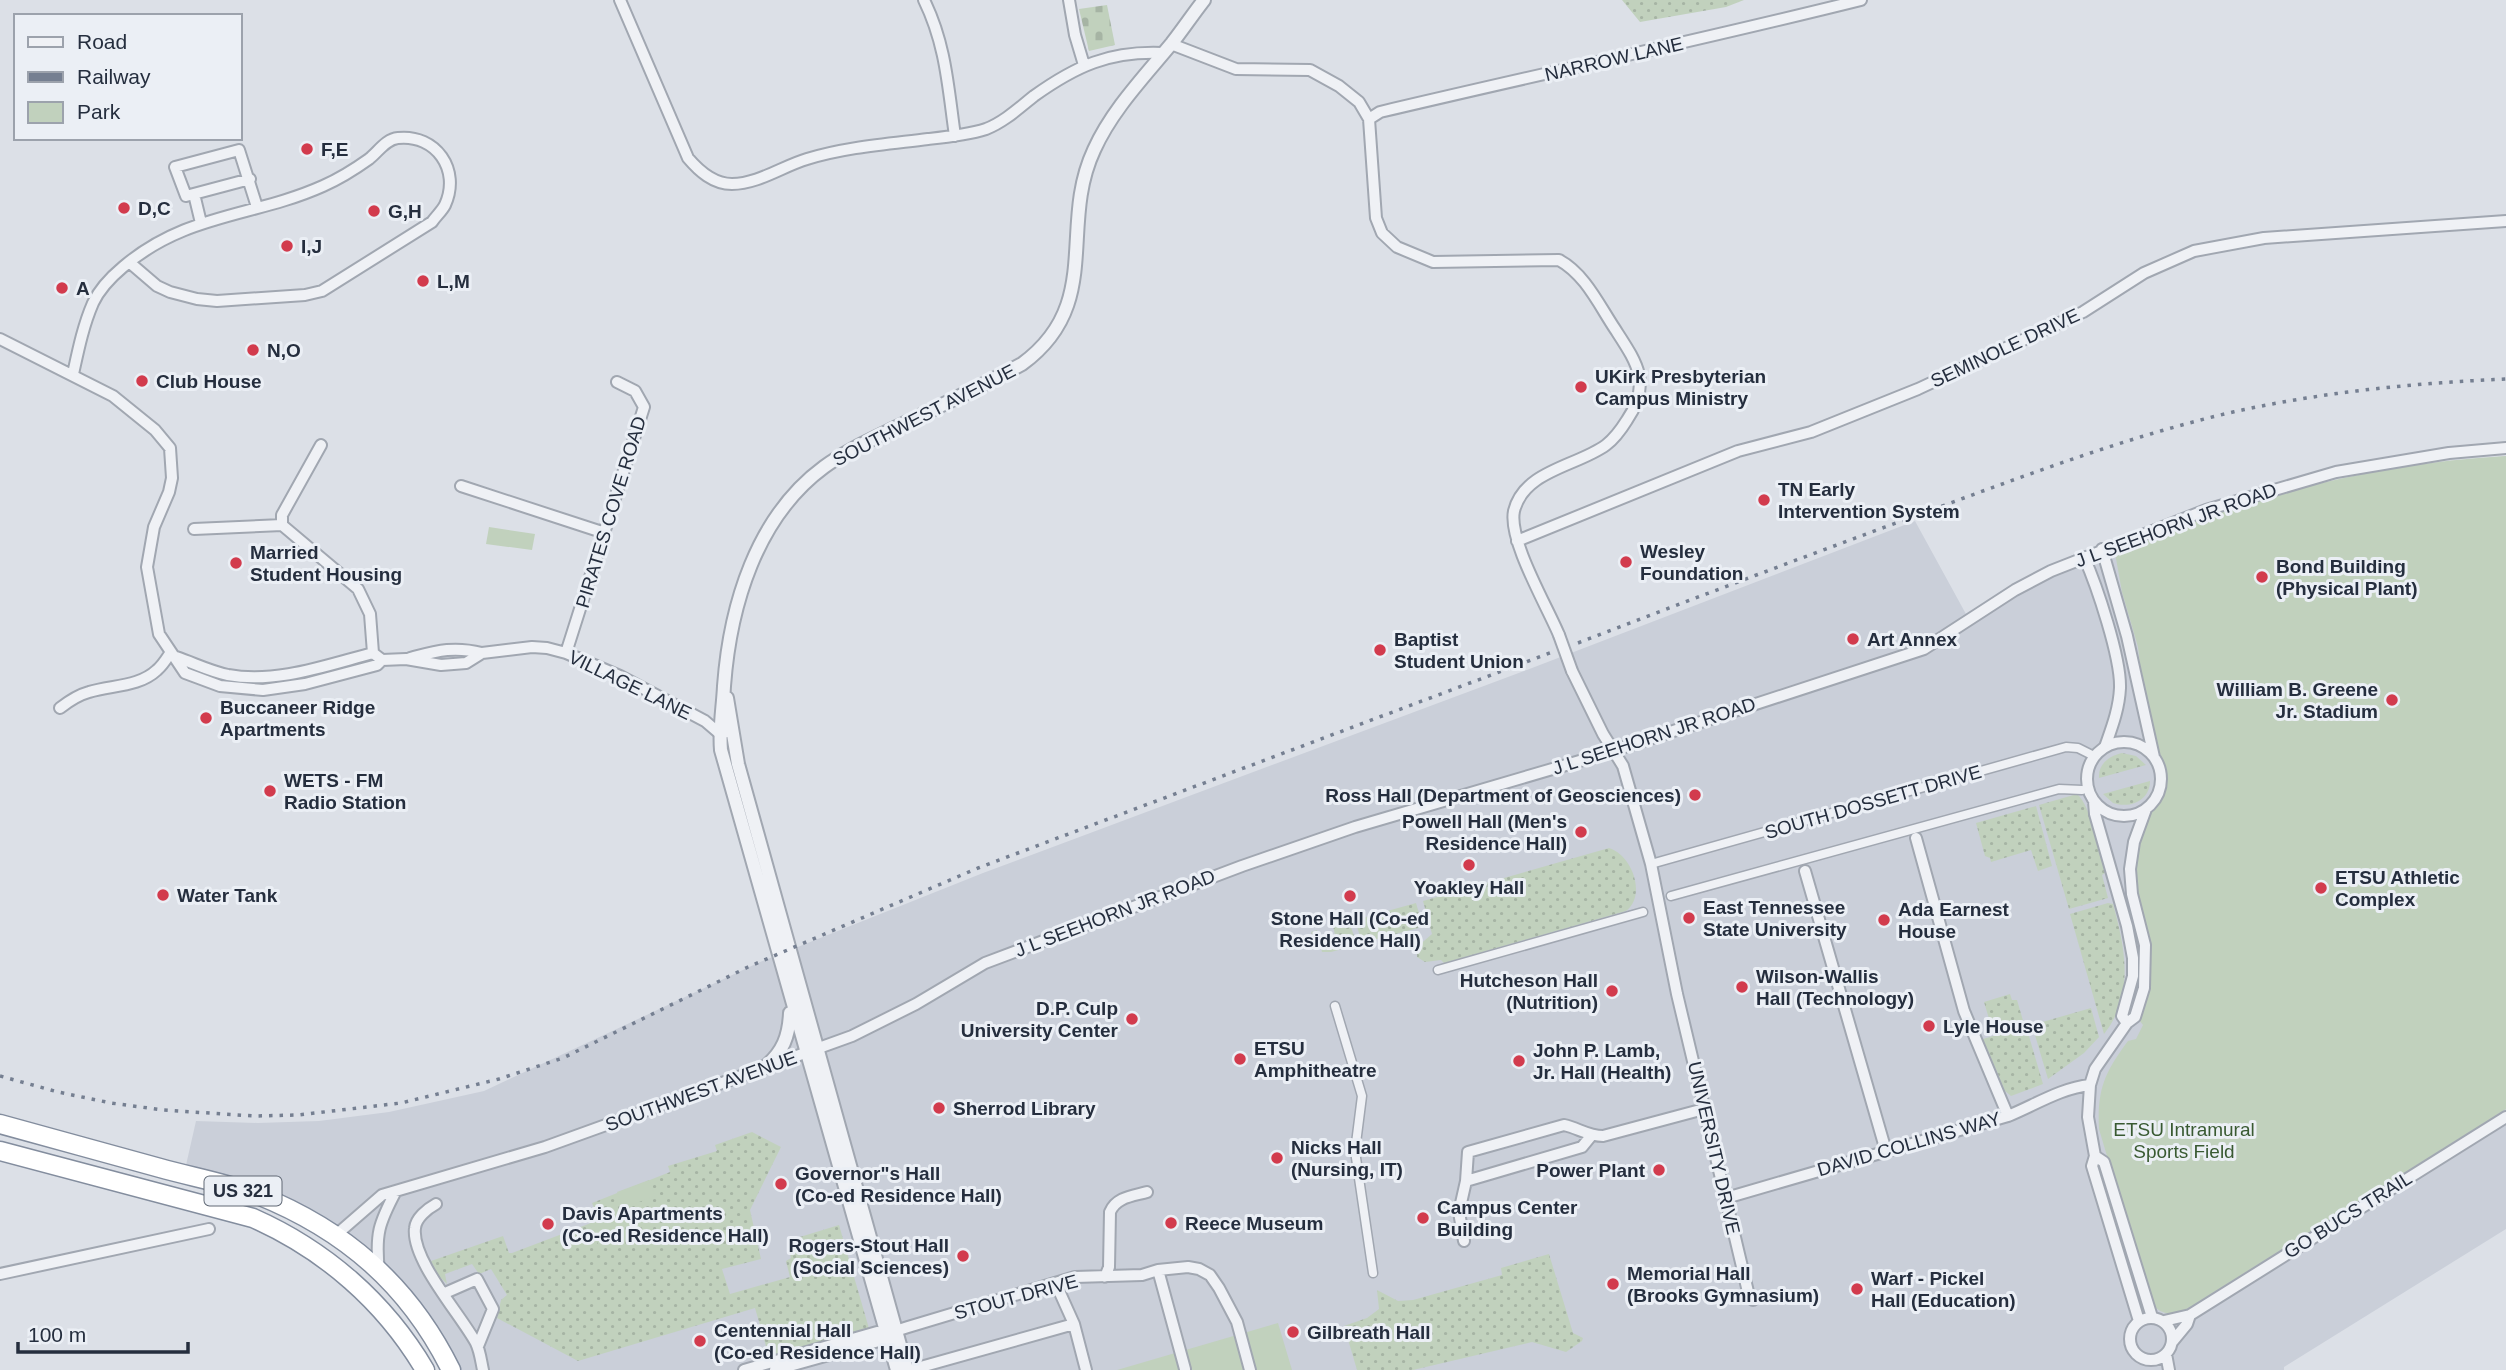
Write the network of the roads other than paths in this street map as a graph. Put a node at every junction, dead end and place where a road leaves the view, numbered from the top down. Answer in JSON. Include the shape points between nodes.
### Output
{"nodes":[{"id":1,"x":620,"y":0,"type":"edge"},
{"id":2,"x":924,"y":0,"type":"edge"},
{"id":3,"x":1069,"y":0,"type":"edge"},
{"id":4,"x":1203,"y":0,"type":"edge"},
{"id":5,"x":1861,"y":0,"type":"edge"},
{"id":6,"x":1166,"y":49,"type":"junction"},
{"id":7,"x":1084,"y":65,"type":"junction"},
{"id":8,"x":1369,"y":118,"type":"junction"},
{"id":9,"x":955,"y":136,"type":"junction"},
{"id":10,"x":250,"y":179,"type":"junction"},
{"id":11,"x":194,"y":194,"type":"junction"},
{"id":12,"x":257,"y":207,"type":"junction"},
{"id":13,"x":2506,"y":221,"type":"edge"},
{"id":14,"x":201,"y":223,"type":"junction"},
{"id":15,"x":129,"y":262,"type":"junction"},
{"id":16,"x":0,"y":339,"type":"edge"},
{"id":17,"x":73,"y":374,"type":"junction"},
{"id":18,"x":617,"y":382,"type":"dead end"},
{"id":19,"x":321,"y":445,"type":"dead end"},
{"id":20,"x":2506,"y":449,"type":"edge"},
{"id":21,"x":461,"y":486,"type":"dead end"},
{"id":22,"x":282,"y":525,"type":"junction"},
{"id":23,"x":194,"y":529,"type":"dead end"},
{"id":24,"x":605,"y":533,"type":"junction"},
{"id":25,"x":1517,"y":541,"type":"junction"},
{"id":26,"x":2102,"y":549,"type":"junction"},
{"id":27,"x":2084,"y":556,"type":"junction"},
{"id":28,"x":566,"y":653,"type":"junction"},
{"id":29,"x":174,"y":654,"type":"junction"},
{"id":30,"x":377,"y":659,"type":"junction"},
{"id":31,"x":60,"y":708,"type":"dead end"},
{"id":32,"x":726,"y":732,"type":"junction"},
{"id":33,"x":2105,"y":747,"type":"junction"},
{"id":34,"x":1614,"y":750,"type":"junction"},
{"id":35,"x":2094,"y":756,"type":"junction"},
{"id":36,"x":2154,"y":757,"type":"junction"},
{"id":37,"x":2082,"y":790,"type":"dead end"},
{"id":38,"x":2094,"y":801,"type":"junction"},
{"id":39,"x":2146,"y":809,"type":"junction"},
{"id":40,"x":1916,"y":838,"type":"dead end"},
{"id":41,"x":1651,"y":864,"type":"junction"},
{"id":42,"x":1805,"y":871,"type":"dead end"},
{"id":43,"x":1671,"y":896,"type":"dead end"},
{"id":44,"x":1643,"y":912,"type":"dead end"},
{"id":45,"x":1438,"y":970,"type":"dead end"},
{"id":46,"x":791,"y":1002,"type":"junction"},
{"id":47,"x":1335,"y":1006,"type":"dead end"},
{"id":48,"x":2127,"y":1023,"type":"junction"},
{"id":49,"x":812,"y":1050,"type":"junction"},
{"id":50,"x":765,"y":1067,"type":"junction"},
{"id":51,"x":2090,"y":1085,"type":"junction"},
{"id":52,"x":1704,"y":1109,"type":"junction"},
{"id":53,"x":2008,"y":1116,"type":"junction"},
{"id":54,"x":2506,"y":1116,"type":"edge"},
{"id":55,"x":0,"y":1124,"type":"edge"},
{"id":56,"x":1591,"y":1136,"type":"junction"},
{"id":57,"x":52,"y":1138,"type":"junction"},
{"id":58,"x":0,"y":1151,"type":"edge"},
{"id":59,"x":1886,"y":1151,"type":"junction"},
{"id":60,"x":2095,"y":1156,"type":"junction"},
{"id":61,"x":46,"y":1164,"type":"junction"},
{"id":62,"x":1466,"y":1181,"type":"junction"},
{"id":63,"x":396,"y":1191,"type":"junction"},
{"id":64,"x":1147,"y":1192,"type":"dead end"},
{"id":65,"x":1726,"y":1198,"type":"junction"},
{"id":66,"x":436,"y":1205,"type":"dead end"},
{"id":67,"x":209,"y":1229,"type":"dead end"},
{"id":68,"x":336,"y":1235,"type":"junction"},
{"id":69,"x":1464,"y":1241,"type":"dead end"},
{"id":70,"x":322,"y":1256,"type":"junction"},
{"id":71,"x":379,"y":1270,"type":"junction"},
{"id":72,"x":1158,"y":1270,"type":"junction"},
{"id":73,"x":1373,"y":1273,"type":"dead end"},
{"id":74,"x":0,"y":1274,"type":"edge"},
{"id":75,"x":1105,"y":1277,"type":"junction"},
{"id":76,"x":1056,"y":1284,"type":"junction"},
{"id":77,"x":445,"y":1293,"type":"junction"},
{"id":78,"x":1753,"y":1300,"type":"dead end"},
{"id":79,"x":2190,"y":1315,"type":"junction"},
{"id":80,"x":2152,"y":1317,"type":"junction"},
{"id":81,"x":2139,"y":1321,"type":"junction"},
{"id":82,"x":2164,"y":1321,"type":"junction"},
{"id":83,"x":1074,"y":1324,"type":"junction"},
{"id":84,"x":891,"y":1333,"type":"junction"},
{"id":85,"x":2173,"y":1341,"type":"junction"},
{"id":86,"x":478,"y":1346,"type":"junction"},
{"id":87,"x":2166,"y":1354,"type":"junction"},
{"id":88,"x":2151,"y":1365,"type":"edge"},
{"id":89,"x":1185,"y":1369,"type":"edge"},
{"id":90,"x":425,"y":1370,"type":"edge"},
{"id":91,"x":451,"y":1370,"type":"edge"},
{"id":92,"x":483,"y":1370,"type":"edge"},
{"id":93,"x":744,"y":1370,"type":"edge"},
{"id":94,"x":775,"y":1370,"type":"edge"},
{"id":95,"x":897,"y":1370,"type":"edge"},
{"id":96,"x":909,"y":1370,"type":"edge"},
{"id":97,"x":1086,"y":1370,"type":"edge"},
{"id":98,"x":1250,"y":1370,"type":"edge"},
{"id":99,"x":2169,"y":1370,"type":"edge"}],
"edges":[{"from":1,"to":9,"type":"street","via":[[688,158],[716,181],[747,183],[808,158]]},
{"from":2,"to":9,"type":"street","via":[[942,43]]},
{"from":3,"to":7,"type":"street"},
{"from":4,"to":6,"type":"street","name":"SOUTHWEST AVENUE"},
{"from":5,"to":8,"type":"street","name":"NARROW LANE"},
{"from":6,"to":7,"type":"street","via":[[1127,53]]},
{"from":6,"to":8,"type":"street","via":[[1236,69],[1310,70],[1359,102]]},
{"from":6,"to":32,"type":"street","name":"SOUTHWEST AVENUE","via":[[1101,134],[1088,163],[1074,278],[1065,314],[1053,337],[1022,365],[845,453],[797,492],[762,542],[733,618],[724,687],[731,715]]},
{"from":7,"to":9,"type":"street","via":[[1002,121]]},
{"from":8,"to":25,"type":"street","via":[[1376,219],[1382,233],[1397,247],[1433,262],[1559,260],[1572,267],[1640,372],[1638,401],[1606,445],[1524,491],[1514,511]]},
{"from":10,"to":11,"type":"street"},
{"from":10,"to":11,"type":"street","via":[[243,148],[175,167],[186,196]]},
{"from":10,"to":12,"type":"street"},
{"from":11,"to":14,"type":"street"},
{"from":12,"to":14,"type":"street"},
{"from":12,"to":15,"type":"street","via":[[326,185],[398,138],[433,146],[447,162],[450,177],[445,204],[432,222],[322,291],[197,299],[157,286]]},
{"from":13,"to":25,"type":"street","name":"SEMINOLE DRIVE","via":[[2264,237],[2194,251],[2144,273],[2082,312],[1918,389],[1811,432],[1738,451]]},
{"from":14,"to":15,"type":"street"},
{"from":15,"to":17,"type":"street","via":[[109,279],[94,302]]},
{"from":16,"to":17,"type":"street"},
{"from":17,"to":29,"type":"street","via":[[128,407],[170,449],[172,478],[154,527],[147,567],[159,634]]},
{"from":18,"to":24,"type":"street","name":"PIRATES COVE ROAD","via":[[635,391],[644,407]]},
{"from":19,"to":22,"type":"street","via":[[282,515]]},
{"from":20,"to":26,"type":"street","name":"J L SEEHORN JR ROAD","via":[[2449,453],[2336,472],[2233,500]]},
{"from":21,"to":24,"type":"street"},
{"from":22,"to":23,"type":"street"},
{"from":22,"to":30,"type":"street","via":[[358,589],[370,614]]},
{"from":24,"to":28,"type":"street","name":"PIRATES COVE ROAD"},
{"from":25,"to":34,"type":"street","bridge":true,"via":[[1572,671]]},
{"from":26,"to":27,"type":"street","name":"J L SEEHORN JR ROAD"},
{"from":26,"to":36,"type":"street"},
{"from":27,"to":33,"type":"street","via":[[2119,679],[2117,713]]},
{"from":27,"to":34,"type":"street","name":"J L SEEHORN JR ROAD","via":[[2015,590],[1924,649]]},
{"from":28,"to":30,"type":"street","name":"VILLAGE LANE","via":[[532,647],[482,653],[463,648],[406,659]]},
{"from":28,"to":32,"type":"street","name":"VILLAGE LANE"},
{"from":29,"to":30,"type":"street","name":"VILLAGE LANE","via":[[216,672],[250,677]]},
{"from":29,"to":31,"type":"street","via":[[157,671],[120,687],[90,691]]},
{"from":32,"to":46,"type":"street","name":"SOUTHWEST AVENUE","via":[[721,750]]},
{"from":32,"to":49,"type":"street","name":"SOUTHWEST AVENUE"},
{"from":33,"to":35,"type":"street"},
{"from":33,"to":36,"type":"street","via":[[2132,742]]},
{"from":34,"to":41,"type":"street","name":"UNIVERSITY DRIVE","via":[[1623,766]]},
{"from":34,"to":49,"type":"street","name":"J L SEEHORN JR ROAD","via":[[1301,844],[1046,939],[985,963],[877,1026]]},
{"from":35,"to":38,"type":"street","via":[[2087,775]]},
{"from":35,"to":41,"type":"street","name":"SOUTH DOSSETT DRIVE","via":[[2066,747]]},
{"from":36,"to":39,"type":"street","via":[[2161,780],[2159,792]]},
{"from":37,"to":43,"type":"street","via":[[2059,789]]},
{"from":38,"to":39,"type":"street","via":[[2122,816]]},
{"from":38,"to":48,"type":"street","via":[[2131,943],[2133,976],[2122,1016]]},
{"from":39,"to":48,"type":"street","via":[[2130,869],[2146,966],[2141,1001],[2135,1017]]},
{"from":40,"to":53,"type":"street","via":[[1964,1011]]},
{"from":41,"to":52,"type":"street","name":"UNIVERSITY DRIVE"},
{"from":42,"to":59,"type":"street"},
{"from":44,"to":45,"type":"street"},
{"from":46,"to":49,"type":"street","name":"SOUTHWEST AVENUE"},
{"from":46,"to":50,"type":"street","via":[[784,1046]]},
{"from":47,"to":73,"type":"street","via":[[1362,1096],[1354,1152]]},
{"from":48,"to":51,"type":"street","via":[[2095,1069]]},
{"from":49,"to":50,"type":"street","name":"SOUTHWEST AVENUE"},
{"from":49,"to":84,"type":"street"},
{"from":50,"to":63,"type":"street","name":"SOUTHWEST AVENUE","via":[[545,1147]]},
{"from":51,"to":53,"type":"street","name":"DAVID COLLINS WAY","via":[[2073,1087]]},
{"from":51,"to":60,"type":"street","via":[[2088,1117]]},
{"from":52,"to":56,"type":"street"},
{"from":52,"to":65,"type":"street","name":"UNIVERSITY DRIVE"},
{"from":53,"to":59,"type":"street","name":"DAVID COLLINS WAY"},
{"from":54,"to":79,"type":"street","name":"GO BUCS TRAIL"},
{"from":55,"to":57,"type":"highway","number":"US 321"},
{"from":56,"to":62,"type":"street","via":[[1582,1147]]},
{"from":56,"to":62,"type":"street","via":[[1564,1125],[1468,1152]]},
{"from":57,"to":61,"type":"highway"},
{"from":57,"to":68,"type":"highway","number":"US 321","via":[[256,1194]]},
{"from":58,"to":61,"type":"highway","number":"US 321"},
{"from":59,"to":65,"type":"street","name":"DAVID COLLINS WAY"},
{"from":60,"to":80,"type":"street","via":[[2104,1162]]},
{"from":60,"to":81,"type":"street","via":[[2092,1166]]},
{"from":61,"to":70,"type":"highway","number":"US 321","via":[[253,1218]]},
{"from":62,"to":69,"type":"street","via":[[1459,1212]]},
{"from":63,"to":68,"type":"street","name":"SOUTHWEST AVENUE","via":[[382,1195]]},
{"from":63,"to":71,"type":"street","via":[[378,1231]]},
{"from":64,"to":75,"type":"street","via":[[1113,1205]]},
{"from":65,"to":78,"type":"street","name":"UNIVERSITY DRIVE"},
{"from":66,"to":77,"type":"street","via":[[420,1217],[415,1231],[426,1267]]},
{"from":67,"to":74,"type":"street"},
{"from":68,"to":70,"type":"highway"},
{"from":68,"to":71,"type":"highway","number":"US 321"},
{"from":70,"to":90,"type":"highway","number":"US 321","via":[[382,1309]]},
{"from":71,"to":91,"type":"highway","number":"US 321","via":[[421,1317]]},
{"from":72,"to":75,"type":"street","name":"STOUT DRIVE"},
{"from":72,"to":89,"type":"street"},
{"from":72,"to":98,"type":"street","name":"STOUT DRIVE","via":[[1188,1267],[1210,1275],[1237,1322]]},
{"from":75,"to":76,"type":"street","name":"STOUT DRIVE"},
{"from":76,"to":83,"type":"street"},
{"from":76,"to":84,"type":"street","name":"STOUT DRIVE"},
{"from":77,"to":86,"type":"street"},
{"from":77,"to":86,"type":"street","via":[[477,1279],[492,1309]]},
{"from":79,"to":82,"type":"street","name":"GO BUCS TRAIL"},
{"from":79,"to":85,"type":"street","name":"GO BUCS TRAIL"},
{"from":80,"to":81,"type":"street"},
{"from":80,"to":82,"type":"street"},
{"from":81,"to":88,"type":"street","via":[[2130,1332],[2130,1345]]},
{"from":82,"to":85,"type":"street"},
{"from":83,"to":96,"type":"street"},
{"from":83,"to":97,"type":"street"},
{"from":84,"to":93,"type":"street","name":"STOUT DRIVE","via":[[877,1332]]},
{"from":84,"to":94,"type":"street","name":"STOUT DRIVE","via":[[879,1341]]},
{"from":84,"to":95,"type":"street"},
{"from":84,"to":96,"type":"street"},
{"from":85,"to":87,"type":"street"},
{"from":86,"to":92,"type":"street"},
{"from":87,"to":88,"type":"street"},
{"from":87,"to":99,"type":"street"}]}
